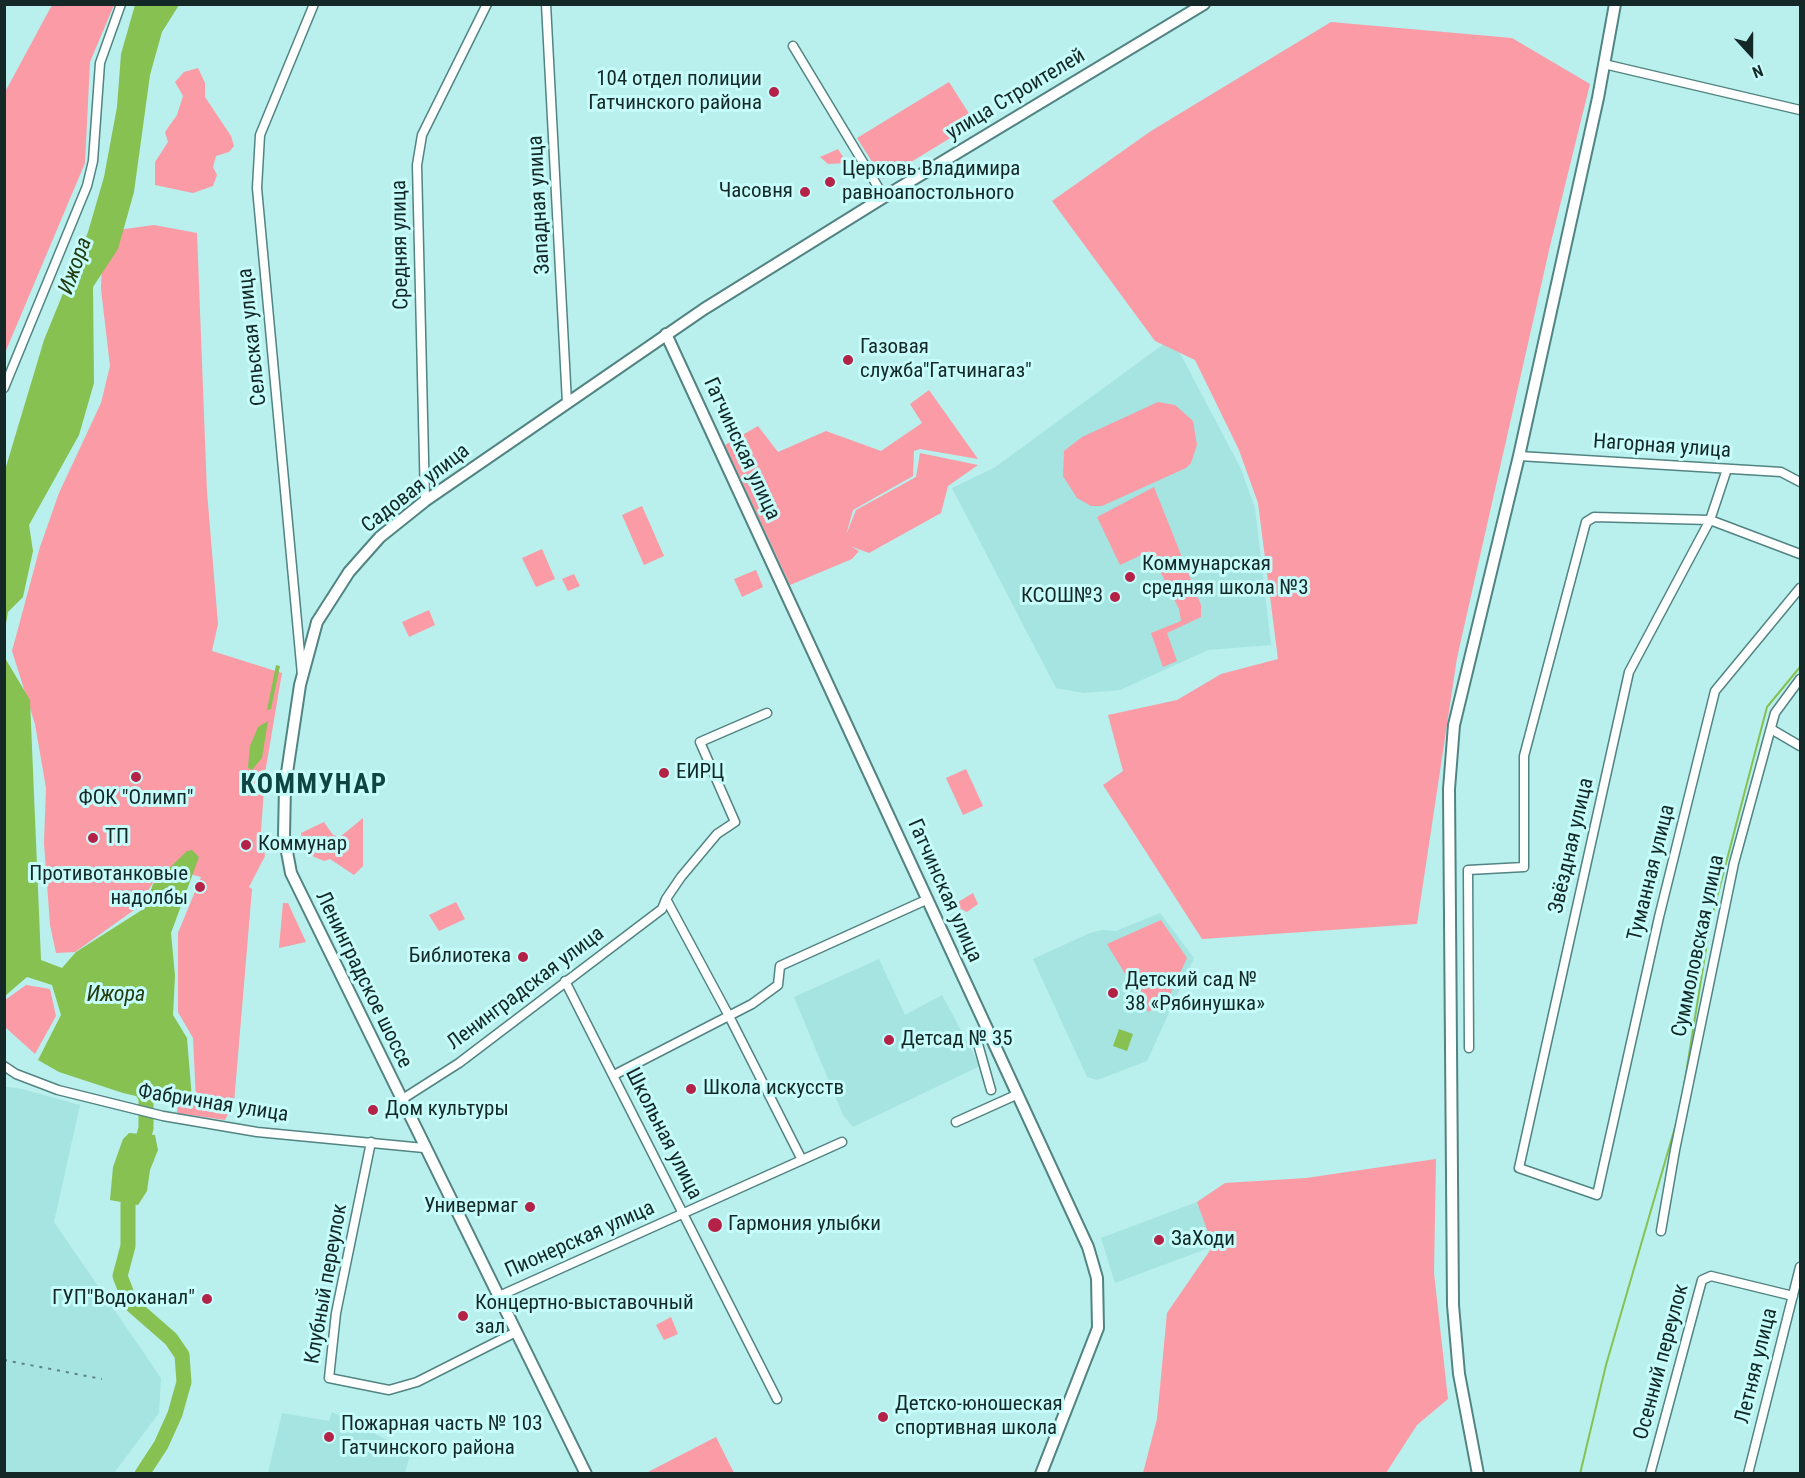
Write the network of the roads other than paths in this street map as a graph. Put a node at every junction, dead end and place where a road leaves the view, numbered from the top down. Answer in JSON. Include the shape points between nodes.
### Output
{"nodes":[{"id":1,"x":121,"y":4,"type":"edge"},
{"id":2,"x":314,"y":4,"type":"edge"},
{"id":3,"x":487,"y":4,"type":"edge"},
{"id":4,"x":546,"y":4,"type":"edge"},
{"id":5,"x":1204,"y":4,"type":"edge"},
{"id":6,"x":1615,"y":4,"type":"edge"},
{"id":7,"x":793,"y":46,"type":"dead end"},
{"id":8,"x":1604,"y":64,"type":"junction"},
{"id":9,"x":1800,"y":110,"type":"edge"},
{"id":10,"x":884,"y":197,"type":"junction"},
{"id":11,"x":666,"y":334,"type":"junction"},
{"id":12,"x":8,"y":369,"type":"edge"},
{"id":13,"x":4,"y":388,"type":"edge"},
{"id":14,"x":567,"y":403,"type":"junction"},
{"id":15,"x":1519,"y":456,"type":"junction"},
{"id":16,"x":1727,"y":469,"type":"junction"},
{"id":17,"x":1800,"y":482,"type":"edge"},
{"id":18,"x":425,"y":501,"type":"junction"},
{"id":19,"x":1710,"y":520,"type":"junction"},
{"id":20,"x":1800,"y":554,"type":"edge"},
{"id":21,"x":1800,"y":588,"type":"edge"},
{"id":22,"x":302,"y":676,"type":"junction"},
{"id":23,"x":1800,"y":679,"type":"edge"},
{"id":24,"x":767,"y":713,"type":"dead end"},
{"id":25,"x":1771,"y":729,"type":"junction"},
{"id":26,"x":1800,"y":746,"type":"edge"},
{"id":27,"x":284,"y":821,"type":"joint"},
{"id":28,"x":666,"y":899,"type":"junction"},
{"id":29,"x":926,"y":900,"type":"junction"},
{"id":30,"x":566,"y":981,"type":"junction"},
{"id":31,"x":729,"y":1016,"type":"junction"},
{"id":32,"x":978,"y":1044,"type":"dead end"},
{"id":33,"x":1469,"y":1048,"type":"dead end"},
{"id":34,"x":4,"y":1066,"type":"edge"},
{"id":35,"x":614,"y":1075,"type":"junction"},
{"id":36,"x":991,"y":1090,"type":"dead end"},
{"id":37,"x":1016,"y":1095,"type":"junction"},
{"id":38,"x":401,"y":1100,"type":"junction"},
{"id":39,"x":956,"y":1122,"type":"dead end"},
{"id":40,"x":371,"y":1142,"type":"junction"},
{"id":41,"x":842,"y":1142,"type":"dead end"},
{"id":42,"x":424,"y":1148,"type":"junction"},
{"id":43,"x":802,"y":1160,"type":"junction"},
{"id":44,"x":1597,"y":1195,"type":"joint"},
{"id":45,"x":684,"y":1215,"type":"junction"},
{"id":46,"x":1661,"y":1231,"type":"dead end"},
{"id":47,"x":1800,"y":1268,"type":"edge"},
{"id":48,"x":1793,"y":1296,"type":"junction"},
{"id":49,"x":497,"y":1297,"type":"junction"},
{"id":50,"x":514,"y":1333,"type":"junction"},
{"id":51,"x":777,"y":1399,"type":"dead end"},
{"id":52,"x":586,"y":1473,"type":"edge"},
{"id":53,"x":1041,"y":1473,"type":"edge"},
{"id":54,"x":1478,"y":1473,"type":"edge"},
{"id":55,"x":1650,"y":1473,"type":"edge"},
{"id":56,"x":1748,"y":1473,"type":"edge"}],
"edges":[{"from":1,"to":12,"type":"street","via":[[100,63],[93,161],[87,186]]},
{"from":2,"to":22,"type":"street","name":"Сельская улица","via":[[260,135],[257,188]]},
{"from":3,"to":18,"type":"street","name":"Средняя улица","via":[[422,135],[417,165]]},
{"from":4,"to":14,"type":"street","name":"Западная улица"},
{"from":5,"to":10,"type":"main road","name":"улица Строителей"},
{"from":6,"to":8,"type":"main road"},
{"from":7,"to":10,"type":"street"},
{"from":8,"to":9,"type":"street"},
{"from":8,"to":15,"type":"main road"},
{"from":10,"to":11,"type":"main road","name":"улица Строителей"},
{"from":11,"to":14,"type":"main road","name":"Садовая улица"},
{"from":11,"to":29,"type":"main road","name":"Гатчинская улица"},
{"from":12,"to":13,"type":"street"},
{"from":14,"to":18,"type":"main road","name":"Садовая улица"},
{"from":15,"to":16,"type":"street","name":"Нагорная улица"},
{"from":15,"to":54,"type":"main road","via":[[1454,725],[1449,789],[1453,1305],[1459,1374]]},
{"from":16,"to":17,"type":"street","name":"Нагорная улица","via":[[1781,472]]},
{"from":16,"to":19,"type":"street","name":"Звёздная улица"},
{"from":18,"to":22,"type":"main road","name":"Садовая улица","via":[[380,537],[349,572],[324,608]]},
{"from":19,"to":20,"type":"street"},
{"from":19,"to":33,"type":"street","via":[[1594,517],[1586,522],[1524,756],[1524,867],[1468,870]]},
{"from":19,"to":44,"type":"street","name":"Звёздная улица","via":[[1629,672],[1519,1168]]},
{"from":21,"to":44,"type":"street","name":"Туманная улица","via":[[1715,691],[1659,917]]},
{"from":22,"to":27,"type":"main road","name":"Садовая улица","via":[[285,786]]},
{"from":23,"to":25,"type":"street","name":"Суммоловская улица","via":[[1775,713]]},
{"from":24,"to":28,"type":"street","name":"Ленинградская улица","via":[[700,742],[735,822],[717,834]]},
{"from":25,"to":26,"type":"street"},
{"from":25,"to":46,"type":"street","name":"Суммоловская улица","via":[[1734,863]]},
{"from":27,"to":38,"type":"main road","name":"Ленинградское шоссе","via":[[286,856],[296,887]]},
{"from":28,"to":30,"type":"street","name":"Ленинградская улица","via":[[662,909]]},
{"from":28,"to":31,"type":"street"},
{"from":29,"to":31,"type":"street","via":[[780,966],[778,985]]},
{"from":29,"to":37,"type":"main road","name":"Гатчинская улица"},
{"from":30,"to":35,"type":"street","name":"Школьная улица"},
{"from":30,"to":38,"type":"street","name":"Ленинградская улица","via":[[459,1063]]},
{"from":31,"to":35,"type":"street"},
{"from":31,"to":43,"type":"street"},
{"from":32,"to":36,"type":"street"},
{"from":34,"to":40,"type":"street","name":"Фабричная улица","via":[[58,1090],[132,1110],[257,1132]]},
{"from":35,"to":45,"type":"street","name":"Школьная улица"},
{"from":37,"to":39,"type":"street"},
{"from":37,"to":53,"type":"main road","name":"Гатчинская улица","via":[[1082,1234],[1097,1278],[1098,1328]]},
{"from":38,"to":42,"type":"main road","name":"Ленинградское шоссе"},
{"from":40,"to":42,"type":"street","name":"Фабричная улица"},
{"from":40,"to":50,"type":"street","name":"Клубный переулок","via":[[336,1313],[329,1378],[388,1389],[417,1382]]},
{"from":41,"to":43,"type":"street","name":"Пионерская улица"},
{"from":42,"to":49,"type":"main road","name":"Ленинградское шоссе"},
{"from":43,"to":45,"type":"street","name":"Пионерская улица"},
{"from":45,"to":49,"type":"street","name":"Пионерская улица"},
{"from":45,"to":51,"type":"street","name":"Школьная улица"},
{"from":47,"to":48,"type":"street","name":"Летняя улица"},
{"from":48,"to":55,"type":"street","name":"Осенний переулок","via":[[1711,1276],[1702,1280]]},
{"from":48,"to":56,"type":"street","name":"Летняя улица"},
{"from":49,"to":50,"type":"main road","name":"Ленинградское шоссе"},
{"from":50,"to":52,"type":"main road","name":"Ленинградское шоссе"}]}
